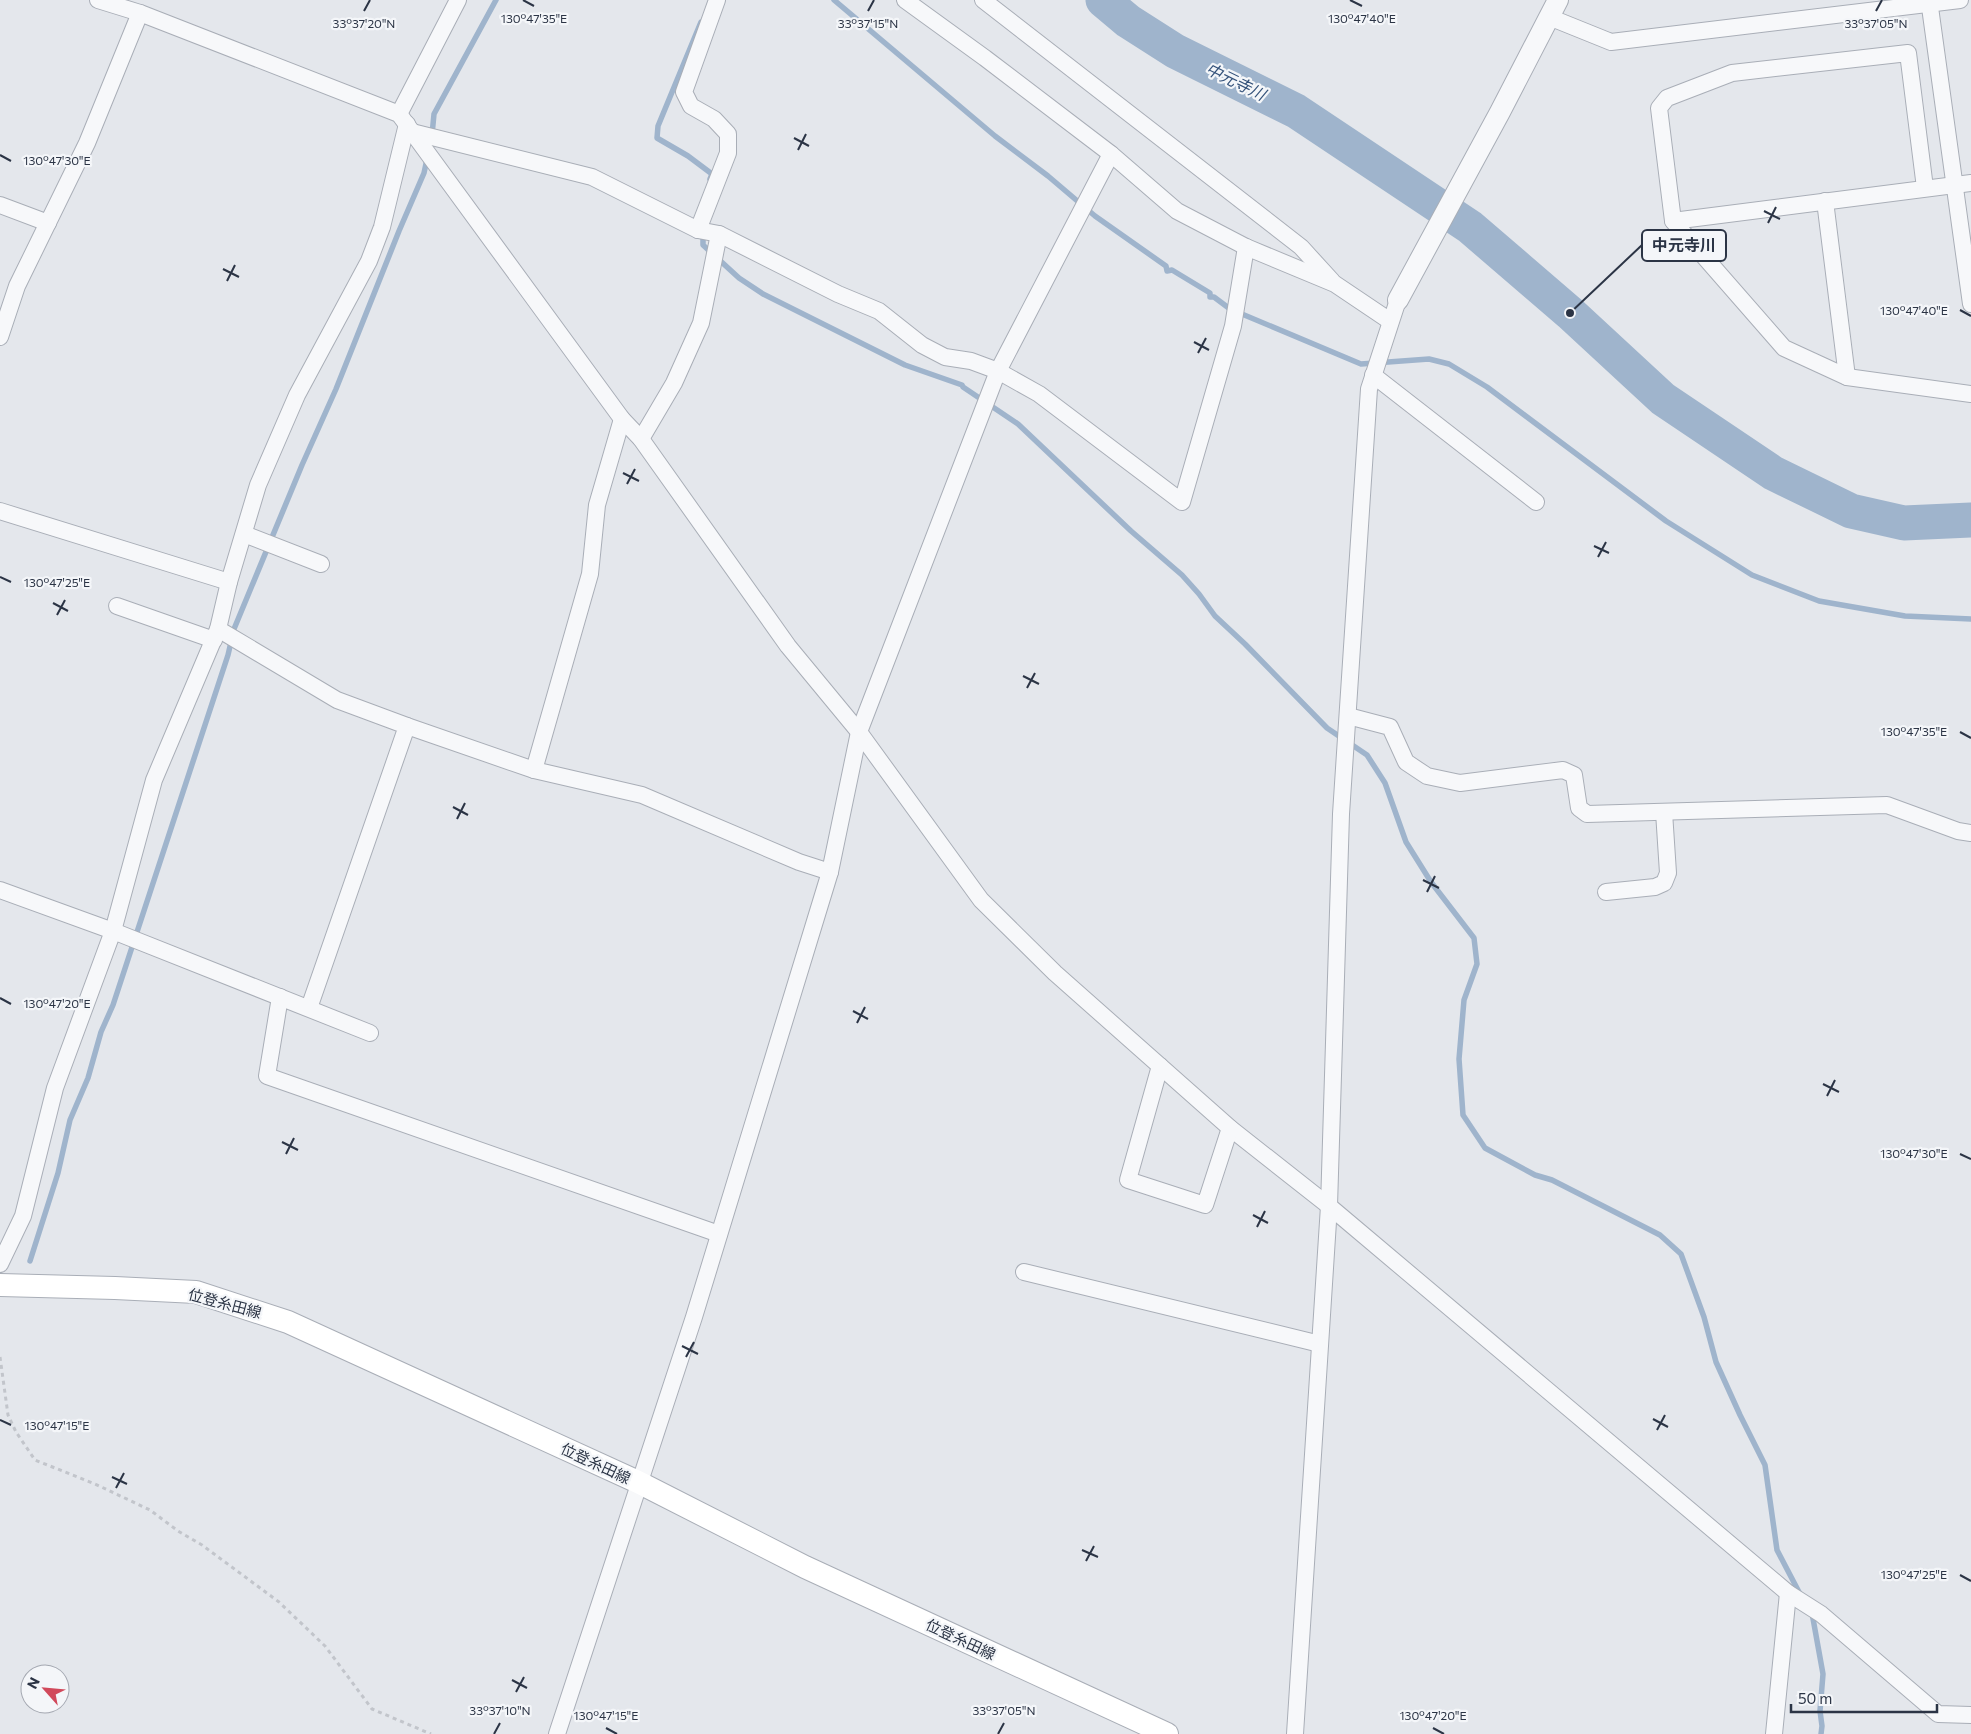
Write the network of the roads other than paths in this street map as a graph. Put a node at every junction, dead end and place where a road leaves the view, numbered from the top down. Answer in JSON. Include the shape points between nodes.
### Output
{"nodes":[{"id":1,"x":98,"y":0,"type":"edge"},
{"id":2,"x":458,"y":0,"type":"edge"},
{"id":3,"x":716,"y":0,"type":"edge"},
{"id":4,"x":905,"y":0,"type":"edge"},
{"id":5,"x":982,"y":0,"type":"edge"},
{"id":6,"x":1960,"y":0,"type":"edge"},
{"id":7,"x":1929,"y":2,"type":"edge"},
{"id":8,"x":121,"y":3,"type":"edge"},
{"id":9,"x":1554,"y":5,"type":"edge"},
{"id":10,"x":140,"y":13,"type":"junction"},
{"id":11,"x":406,"y":123,"type":"junction"},
{"id":12,"x":1111,"y":154,"type":"junction"},
{"id":13,"x":1971,"y":183,"type":"edge"},
{"id":14,"x":1954,"y":184,"type":"junction"},
{"id":15,"x":1924,"y":188,"type":"junction"},
{"id":16,"x":1825,"y":201,"type":"junction"},
{"id":17,"x":0,"y":205,"type":"edge"},
{"id":18,"x":1673,"y":221,"type":"junction"},
{"id":19,"x":48,"y":223,"type":"junction"},
{"id":20,"x":698,"y":230,"type":"junction"},
{"id":21,"x":719,"y":234,"type":"junction"},
{"id":22,"x":1246,"y":247,"type":"junction"},
{"id":23,"x":1335,"y":284,"type":"junction"},
{"id":24,"x":1398,"y":300,"type":"joint"},
{"id":25,"x":1971,"y":304,"type":"edge"},
{"id":26,"x":1390,"y":321,"type":"junction"},
{"id":27,"x":0,"y":337,"type":"edge"},
{"id":28,"x":998,"y":371,"type":"junction"},
{"id":29,"x":1373,"y":375,"type":"junction"},
{"id":30,"x":1847,"y":377,"type":"junction"},
{"id":31,"x":1971,"y":394,"type":"edge"},
{"id":32,"x":622,"y":419,"type":"junction"},
{"id":33,"x":641,"y":439,"type":"junction"},
{"id":34,"x":1536,"y":502,"type":"dead end"},
{"id":35,"x":0,"y":511,"type":"edge"},
{"id":36,"x":244,"y":534,"type":"junction"},
{"id":37,"x":321,"y":564,"type":"dead end"},
{"id":38,"x":229,"y":582,"type":"junction"},
{"id":39,"x":117,"y":606,"type":"dead end"},
{"id":40,"x":216,"y":634,"type":"junction"},
{"id":41,"x":1348,"y":716,"type":"junction"},
{"id":42,"x":407,"y":726,"type":"junction"},
{"id":43,"x":859,"y":732,"type":"junction"},
{"id":44,"x":534,"y":770,"type":"junction"},
{"id":45,"x":1664,"y":812,"type":"junction"},
{"id":46,"x":1971,"y":833,"type":"edge"},
{"id":47,"x":830,"y":872,"type":"junction"},
{"id":48,"x":0,"y":890,"type":"edge"},
{"id":49,"x":1606,"y":892,"type":"dead end"},
{"id":50,"x":113,"y":931,"type":"junction"},
{"id":51,"x":280,"y":997,"type":"junction"},
{"id":52,"x":309,"y":1008,"type":"junction"},
{"id":53,"x":370,"y":1033,"type":"dead end"},
{"id":54,"x":1160,"y":1066,"type":"junction"},
{"id":55,"x":1230,"y":1128,"type":"junction"},
{"id":56,"x":1329,"y":1206,"type":"junction"},
{"id":57,"x":719,"y":1234,"type":"junction"},
{"id":58,"x":0,"y":1264,"type":"edge"},
{"id":59,"x":1024,"y":1272,"type":"dead end"},
{"id":60,"x":0,"y":1285,"type":"edge"},
{"id":61,"x":1320,"y":1344,"type":"junction"},
{"id":62,"x":638,"y":1482,"type":"junction"},
{"id":63,"x":1788,"y":1593,"type":"junction"},
{"id":64,"x":1971,"y":1715,"type":"edge"},
{"id":65,"x":557,"y":1734,"type":"edge"},
{"id":66,"x":1167,"y":1734,"type":"edge"},
{"id":67,"x":1295,"y":1734,"type":"edge"},
{"id":68,"x":1774,"y":1734,"type":"edge"}],
"edges":[{"from":1,"to":8,"type":"street"},
{"from":2,"to":11,"type":"street"},
{"from":3,"to":20,"type":"street","via":[[684,92],[691,106],[714,119],[728,134],[728,153]]},
{"from":4,"to":12,"type":"street"},
{"from":5,"to":23,"type":"street","via":[[1301,247]]},
{"from":6,"to":7,"type":"street"},
{"from":7,"to":9,"type":"street","via":[[1611,42]]},
{"from":7,"to":14,"type":"street"},
{"from":8,"to":10,"type":"street"},
{"from":9,"to":24,"type":"street"},
{"from":10,"to":11,"type":"street"},
{"from":10,"to":19,"type":"street","via":[[87,144]]},
{"from":11,"to":20,"type":"street","via":[[592,177]]},
{"from":11,"to":32,"type":"street"},
{"from":11,"to":36,"type":"street","via":[[382,227],[369,260],[297,396],[258,485]]},
{"from":12,"to":22,"type":"street","via":[[1177,211]]},
{"from":12,"to":28,"type":"street"},
{"from":13,"to":14,"type":"street"},
{"from":14,"to":15,"type":"street"},
{"from":14,"to":25,"type":"street"},
{"from":15,"to":16,"type":"street"},
{"from":15,"to":18,"type":"street","via":[[1908,53],[1732,73],[1668,98],[1659,108]]},
{"from":16,"to":18,"type":"street"},
{"from":16,"to":30,"type":"street"},
{"from":17,"to":19,"type":"street"},
{"from":18,"to":30,"type":"street","via":[[1784,348]]},
{"from":19,"to":27,"type":"street","via":[[17,286]]},
{"from":20,"to":21,"type":"street"},
{"from":21,"to":28,"type":"street","via":[[879,311],[944,357],[971,361]]},
{"from":21,"to":33,"type":"street","via":[[700,323],[674,383]]},
{"from":22,"to":23,"type":"street"},
{"from":22,"to":28,"type":"street","via":[[1234,326],[1182,502],[1039,394]]},
{"from":23,"to":26,"type":"street"},
{"from":24,"to":26,"type":"street"},
{"from":26,"to":29,"type":"street"},
{"from":28,"to":43,"type":"street"},
{"from":29,"to":34,"type":"street"},
{"from":29,"to":41,"type":"street","via":[[1368,389]]},
{"from":30,"to":31,"type":"street"},
{"from":32,"to":33,"type":"street"},
{"from":32,"to":44,"type":"street","via":[[597,505],[590,574]]},
{"from":33,"to":43,"type":"street","via":[[788,646]]},
{"from":35,"to":38,"type":"street"},
{"from":36,"to":37,"type":"street"},
{"from":36,"to":38,"type":"street"},
{"from":38,"to":40,"type":"street"},
{"from":39,"to":40,"type":"street"},
{"from":40,"to":42,"type":"street","via":[[337,700]]},
{"from":40,"to":50,"type":"street","via":[[154,780]]},
{"from":41,"to":45,"type":"street","via":[[1390,727],[1406,762],[1427,776],[1460,783],[1563,770],[1574,775],[1579,808],[1587,814]]},
{"from":41,"to":56,"type":"street","via":[[1341,824]]},
{"from":42,"to":44,"type":"street"},
{"from":42,"to":52,"type":"street"},
{"from":43,"to":47,"type":"street"},
{"from":43,"to":54,"type":"street","via":[[981,900],[1055,973]]},
{"from":44,"to":47,"type":"street","via":[[642,795]]},
{"from":45,"to":46,"type":"street","via":[[1887,805]]},
{"from":45,"to":49,"type":"street","via":[[1668,874],[1664,882],[1655,887]]},
{"from":47,"to":57,"type":"street"},
{"from":48,"to":50,"type":"street"},
{"from":50,"to":51,"type":"street"},
{"from":50,"to":58,"type":"street","via":[[55,1088],[23,1216]]},
{"from":51,"to":52,"type":"street"},
{"from":51,"to":57,"type":"street","via":[[267,1076]]},
{"from":52,"to":53,"type":"street"},
{"from":54,"to":55,"type":"street"},
{"from":54,"to":55,"type":"street","via":[[1128,1180],[1204,1205]]},
{"from":55,"to":56,"type":"street"},
{"from":56,"to":61,"type":"street"},
{"from":56,"to":63,"type":"street"},
{"from":57,"to":62,"type":"street"},
{"from":59,"to":61,"type":"street"},
{"from":60,"to":62,"type":"main road","name":"位登糸田線","via":[[196,1292],[288,1322]]},
{"from":61,"to":67,"type":"street"},
{"from":62,"to":65,"type":"street"},
{"from":62,"to":66,"type":"main road","name":"位登糸田線","via":[[805,1567]]},
{"from":63,"to":64,"type":"street","via":[[1821,1614],[1938,1714]]},
{"from":63,"to":68,"type":"street"}]}
